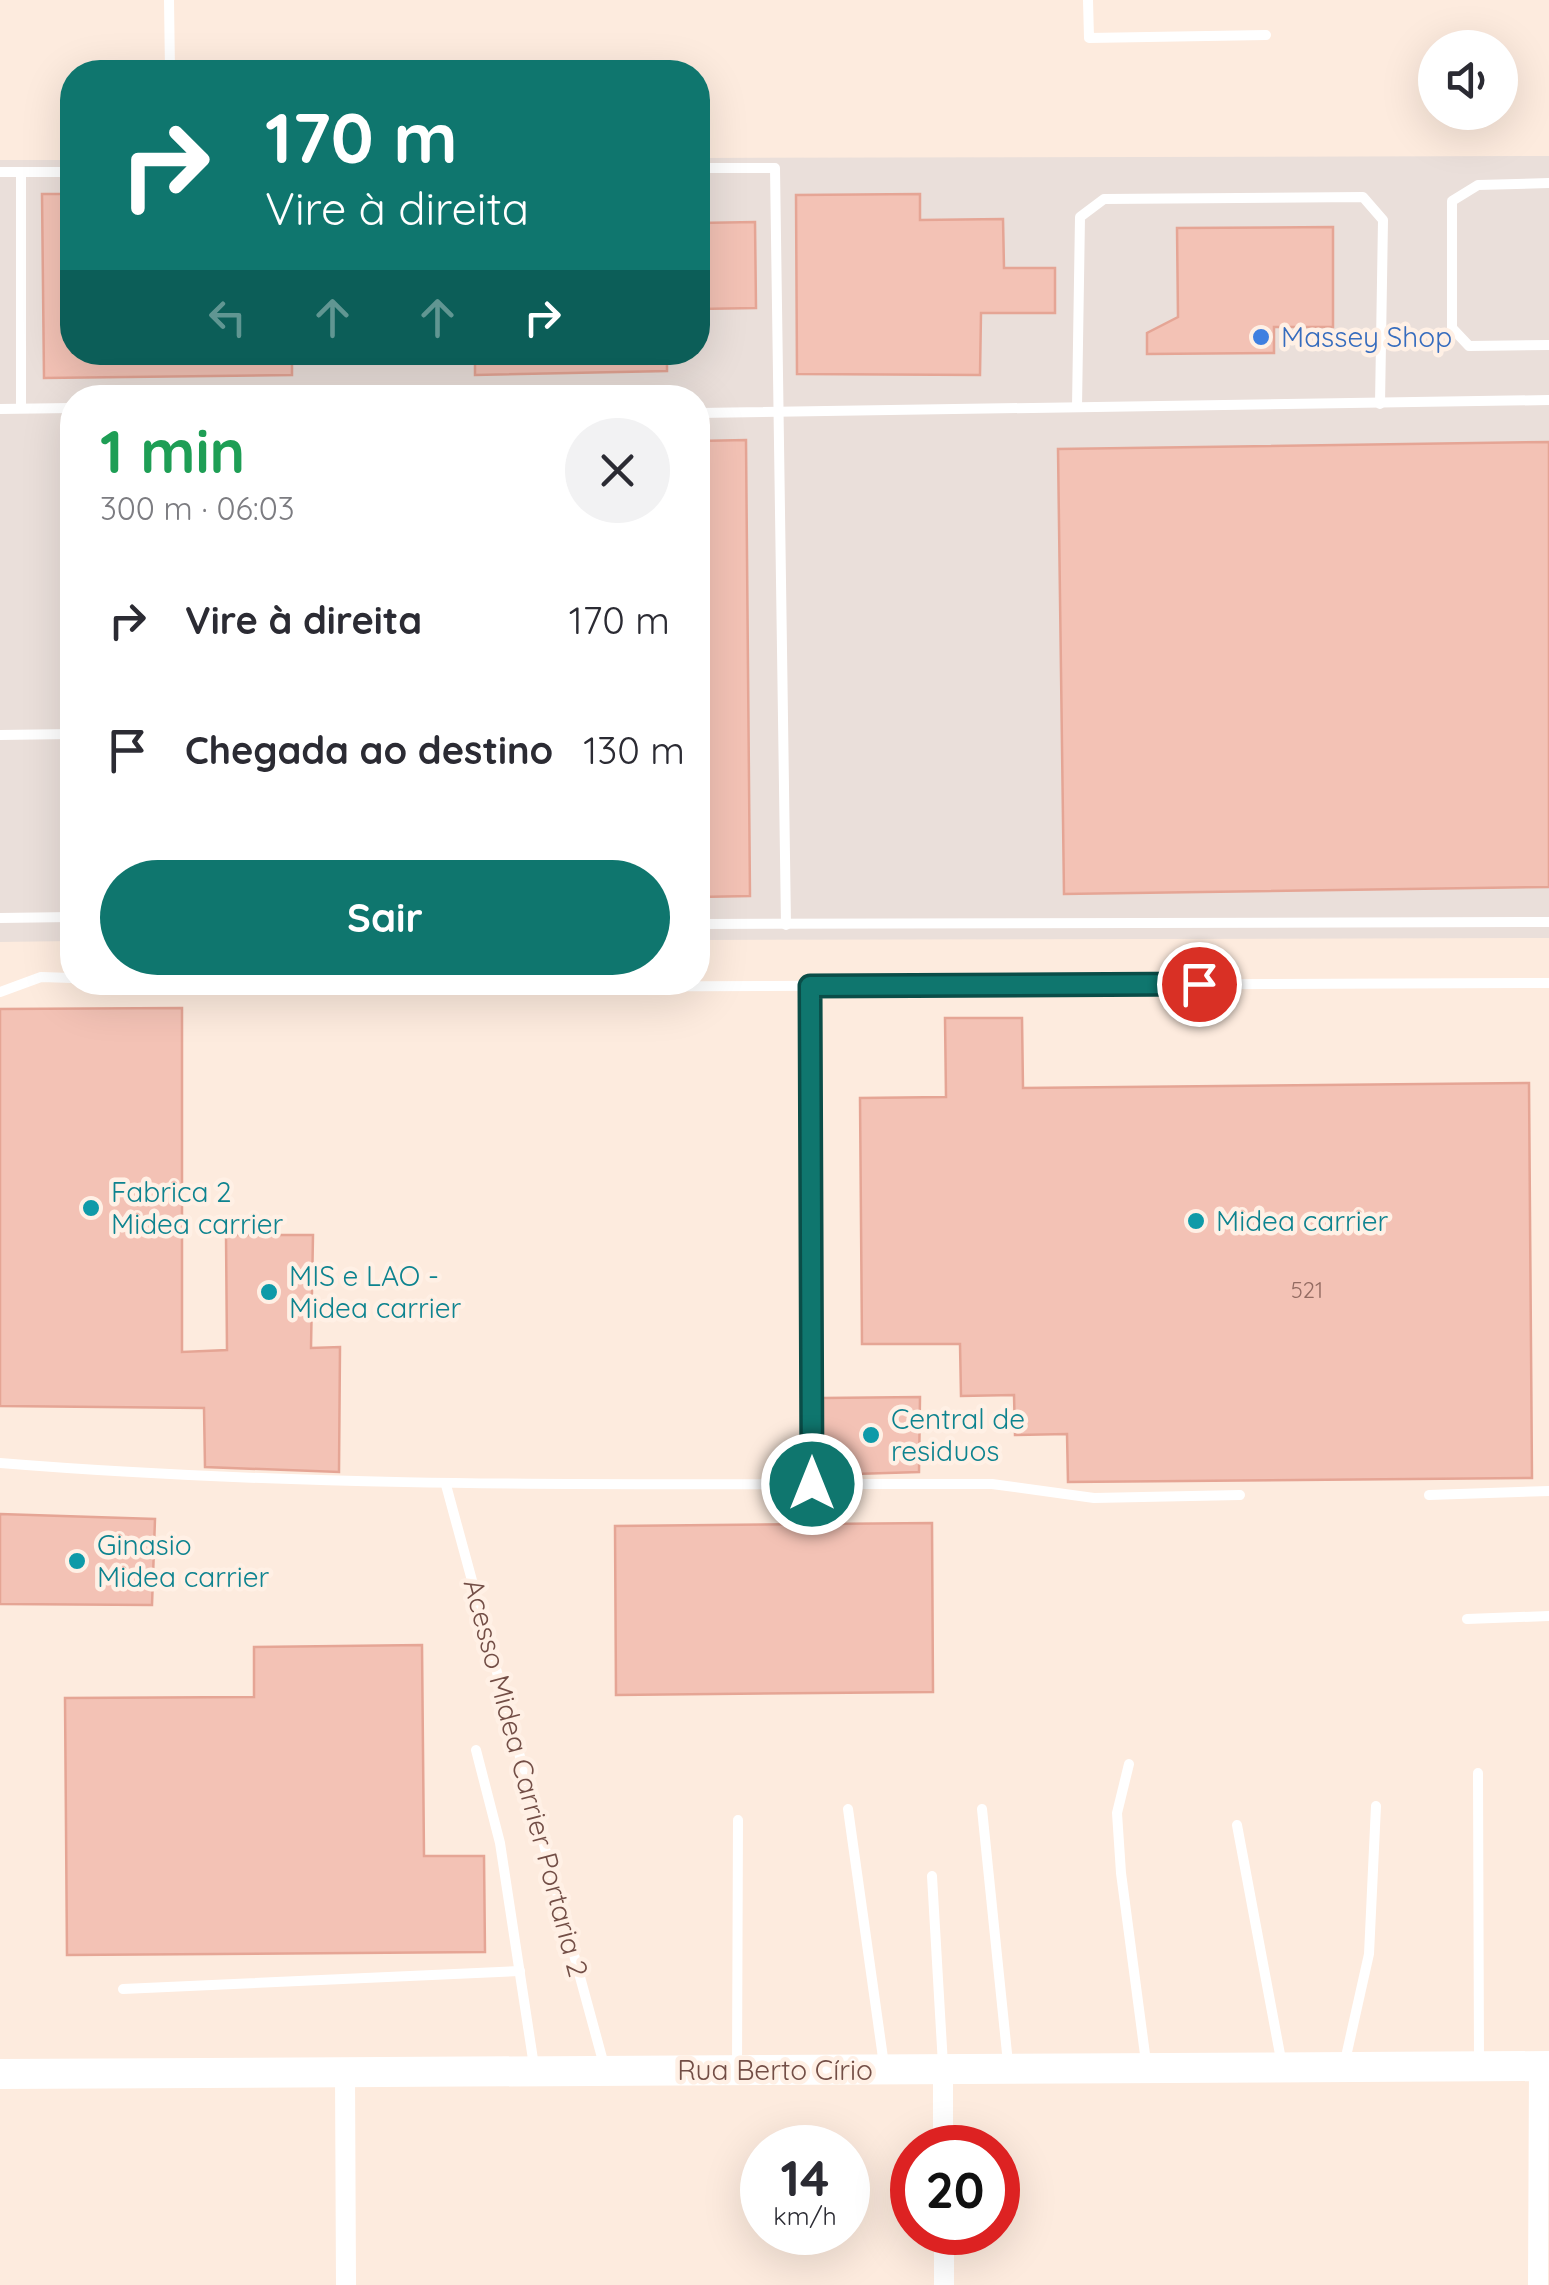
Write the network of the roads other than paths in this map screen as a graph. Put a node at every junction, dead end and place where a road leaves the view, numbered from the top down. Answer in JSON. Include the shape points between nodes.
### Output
{"nodes":[{"id":1,"x":169,"y":0,"type":"edge"},
{"id":2,"x":1088,"y":0,"type":"edge"},
{"id":3,"x":1266,"y":35,"type":"dead end"},
{"id":4,"x":170,"y":60,"type":"edge"},
{"id":5,"x":710,"y":168,"type":"edge"},
{"id":6,"x":0,"y":172,"type":"edge"},
{"id":7,"x":21,"y":172,"type":"junction"},
{"id":8,"x":60,"y":172,"type":"edge"},
{"id":9,"x":1549,"y":182,"type":"edge"},
{"id":10,"x":1549,"y":345,"type":"edge"},
{"id":11,"x":1549,"y":400,"type":"edge"},
{"id":12,"x":1380,"y":404,"type":"junction"},
{"id":13,"x":1077,"y":406,"type":"junction"},
{"id":14,"x":20,"y":408,"type":"junction"},
{"id":15,"x":60,"y":408,"type":"edge"},
{"id":16,"x":0,"y":409,"type":"edge"},
{"id":17,"x":710,"y":413,"type":"edge"},
{"id":18,"x":779,"y":414,"type":"junction"},
{"id":19,"x":60,"y":734,"type":"edge"},
{"id":20,"x":0,"y":735,"type":"edge"},
{"id":21,"x":60,"y":917,"type":"edge"},
{"id":22,"x":0,"y":918,"type":"edge"},
{"id":23,"x":1549,"y":922,"type":"edge"},
{"id":24,"x":710,"y":924,"type":"edge"},
{"id":25,"x":786,"y":924,"type":"junction"},
{"id":26,"x":60,"y":978,"type":"edge"},
{"id":27,"x":1549,"y":983,"type":"edge"},
{"id":28,"x":710,"y":986,"type":"edge"},
{"id":29,"x":810,"y":986,"type":"junction"},
{"id":30,"x":0,"y":992,"type":"edge"},
{"id":31,"x":0,"y":1463,"type":"edge"},
{"id":32,"x":812,"y":1484,"type":"junction"},
{"id":33,"x":446,"y":1485,"type":"junction"},
{"id":34,"x":1549,"y":1491,"type":"edge"},
{"id":35,"x":1430,"y":1495,"type":"dead end"},
{"id":36,"x":1240,"y":1496,"type":"dead end"},
{"id":37,"x":1549,"y":1616,"type":"edge"},
{"id":38,"x":1467,"y":1618,"type":"dead end"},
{"id":39,"x":476,"y":1750,"type":"dead end"},
{"id":40,"x":1129,"y":1764,"type":"dead end"},
{"id":41,"x":1478,"y":1774,"type":"dead end"},
{"id":42,"x":1376,"y":1806,"type":"dead end"},
{"id":43,"x":848,"y":1809,"type":"dead end"},
{"id":44,"x":982,"y":1809,"type":"dead end"},
{"id":45,"x":738,"y":1820,"type":"dead end"},
{"id":46,"x":1237,"y":1825,"type":"dead end"},
{"id":47,"x":932,"y":1876,"type":"dead end"},
{"id":48,"x":520,"y":1971,"type":"junction"},
{"id":49,"x":123,"y":1989,"type":"dead end"},
{"id":50,"x":1479,"y":2066,"type":"junction"},
{"id":51,"x":1544,"y":2066,"type":"edge"},
{"id":52,"x":1344,"y":2067,"type":"junction"},
{"id":53,"x":1146,"y":2068,"type":"junction"},
{"id":54,"x":1282,"y":2068,"type":"junction"},
{"id":55,"x":1008,"y":2069,"type":"junction"},
{"id":56,"x":737,"y":2070,"type":"junction"},
{"id":57,"x":884,"y":2070,"type":"junction"},
{"id":58,"x":943,"y":2070,"type":"junction"},
{"id":59,"x":606,"y":2071,"type":"junction"},
{"id":60,"x":345,"y":2072,"type":"junction"},
{"id":61,"x":535,"y":2072,"type":"junction"},
{"id":62,"x":0,"y":2074,"type":"edge"},
{"id":63,"x":944,"y":2125,"type":"edge"},
{"id":64,"x":944,"y":2255,"type":"edge"},
{"id":65,"x":346,"y":2285,"type":"edge"},
{"id":66,"x":944,"y":2285,"type":"edge"},
{"id":67,"x":1538,"y":2285,"type":"edge"}],
"edges":[{"from":1,"to":4,"type":"lane"},
{"from":2,"to":3,"type":"lane","via":[[1089,38]]},
{"from":5,"to":18,"type":"lane","via":[[776,168]]},
{"from":6,"to":7,"type":"lane"},
{"from":7,"to":8,"type":"lane"},
{"from":7,"to":14,"type":"lane"},
{"from":9,"to":10,"type":"lane","via":[[1478,184],[1452,201],[1452,328],[1469,346]]},
{"from":11,"to":12,"type":"lane"},
{"from":12,"to":13,"type":"lane"},
{"from":12,"to":13,"type":"lane","via":[[1383,220],[1363,196],[1104,200],[1080,217]]},
{"from":13,"to":18,"type":"lane"},
{"from":14,"to":15,"type":"lane"},
{"from":14,"to":16,"type":"lane"},
{"from":17,"to":18,"type":"lane"},
{"from":18,"to":25,"type":"lane"},
{"from":19,"to":20,"type":"lane"},
{"from":21,"to":22,"type":"lane"},
{"from":23,"to":25,"type":"lane"},
{"from":24,"to":25,"type":"lane"},
{"from":26,"to":30,"type":"lane","via":[[40,977]]},
{"from":27,"to":29,"type":"lane"},
{"from":28,"to":29,"type":"lane"},
{"from":29,"to":32,"type":"lane"},
{"from":31,"to":33,"type":"lane"},
{"from":32,"to":33,"type":"lane"},
{"from":32,"to":36,"type":"lane","via":[[992,1484],[1094,1498]]},
{"from":33,"to":59,"type":"lane","name":"Acesso Midea Carrier Portaria 2"},
{"from":34,"to":35,"type":"lane"},
{"from":37,"to":38,"type":"lane"},
{"from":39,"to":48,"type":"lane","via":[[500,1844]]},
{"from":40,"to":53,"type":"lane","via":[[1117,1813]]},
{"from":41,"to":50,"type":"lane"},
{"from":42,"to":52,"type":"lane","via":[[1369,1954]]},
{"from":43,"to":57,"type":"lane"},
{"from":44,"to":55,"type":"lane"},
{"from":45,"to":56,"type":"lane"},
{"from":46,"to":54,"type":"lane"},
{"from":47,"to":58,"type":"lane"},
{"from":48,"to":49,"type":"lane"},
{"from":48,"to":61,"type":"lane"},
{"from":50,"to":51,"type":"street","name":"Rua Berto Círio"},
{"from":50,"to":52,"type":"street","name":"Rua Berto Círio"},
{"from":51,"to":67,"type":"street"},
{"from":52,"to":54,"type":"street","name":"Rua Berto Círio"},
{"from":53,"to":54,"type":"street","name":"Rua Berto Círio"},
{"from":53,"to":55,"type":"street","name":"Rua Berto Círio"},
{"from":55,"to":58,"type":"street","name":"Rua Berto Círio"},
{"from":56,"to":57,"type":"street","name":"Rua Berto Círio"},
{"from":56,"to":59,"type":"street","name":"Rua Berto Círio"},
{"from":57,"to":58,"type":"street","name":"Rua Berto Círio"},
{"from":58,"to":63,"type":"street"},
{"from":59,"to":61,"type":"street","name":"Rua Berto Círio"},
{"from":60,"to":61,"type":"street","name":"Rua Berto Círio"},
{"from":60,"to":62,"type":"street","name":"Rua Berto Círio"},
{"from":60,"to":65,"type":"street"},
{"from":64,"to":66,"type":"street"}]}
